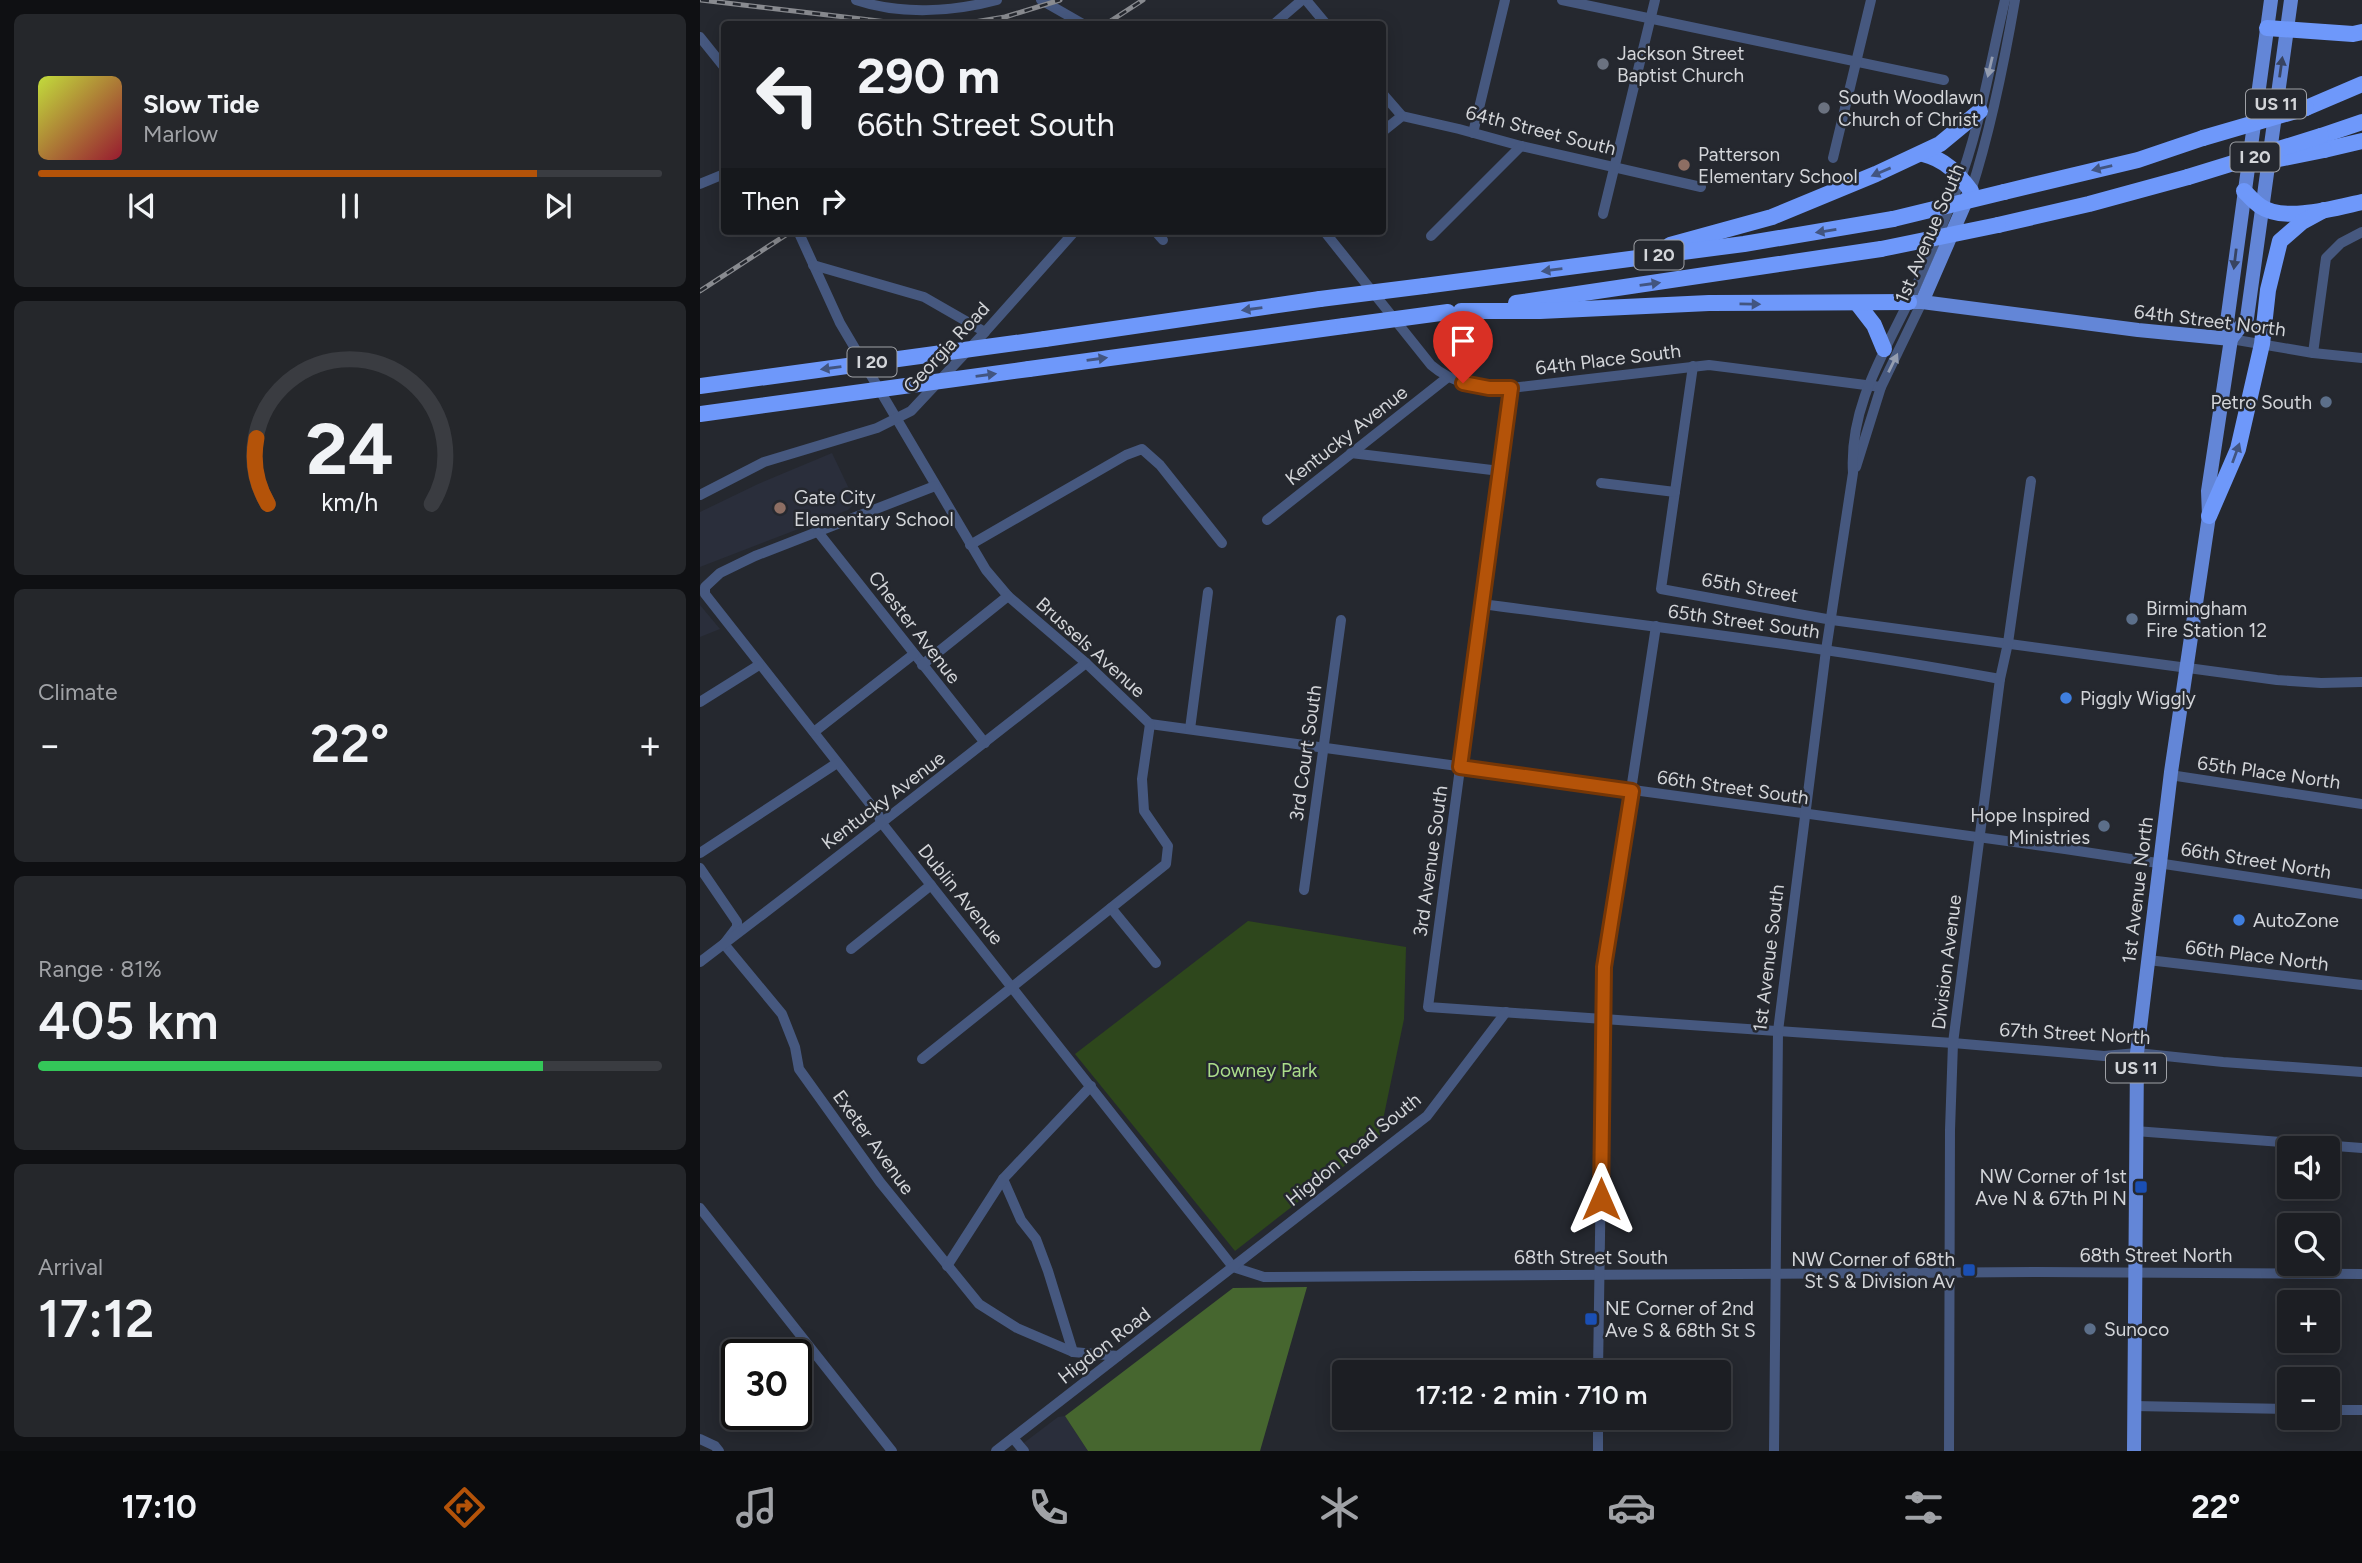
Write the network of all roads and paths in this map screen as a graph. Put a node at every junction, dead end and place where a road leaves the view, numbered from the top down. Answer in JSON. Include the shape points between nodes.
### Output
{"nodes":[{"id":1,"x":856,"y":0,"type":"edge"},
{"id":2,"x":997,"y":0,"type":"edge"},
{"id":3,"x":1041,"y":0,"type":"edge"},
{"id":4,"x":1304,"y":0,"type":"edge"},
{"id":5,"x":1505,"y":0,"type":"edge"},
{"id":6,"x":1562,"y":0,"type":"edge"},
{"id":7,"x":1655,"y":0,"type":"edge"},
{"id":8,"x":1871,"y":0,"type":"edge"},
{"id":9,"x":2005,"y":0,"type":"edge"},
{"id":10,"x":2014,"y":0,"type":"edge"},
{"id":11,"x":2271,"y":0,"type":"edge"},
{"id":12,"x":2291,"y":0,"type":"edge"},
{"id":13,"x":1651,"y":19,"type":"junction"},
{"id":14,"x":1078,"y":21,"type":"edge"},
{"id":15,"x":1279,"y":21,"type":"edge"},
{"id":16,"x":1323,"y":21,"type":"edge"},
{"id":17,"x":2267,"y":28,"type":"junction"},
{"id":18,"x":2287,"y":30,"type":"junction"},
{"id":19,"x":2362,"y":32,"type":"edge"},
{"id":20,"x":702,"y":44,"type":"edge"},
{"id":21,"x":1857,"y":61,"type":"junction"},
{"id":22,"x":721,"y":64,"type":"edge"},
{"id":23,"x":1944,"y":80,"type":"dead end"},
{"id":24,"x":2362,"y":84,"type":"edge"},
{"id":25,"x":2351,"y":92,"type":"edge"},
{"id":26,"x":1386,"y":98,"type":"edge"},
{"id":27,"x":1980,"y":111,"type":"junction"},
{"id":28,"x":1402,"y":116,"type":"junction"},
{"id":29,"x":2362,"y":122,"type":"edge"},
{"id":30,"x":1386,"y":129,"type":"edge"},
{"id":31,"x":1473,"y":133,"type":"junction"},
{"id":32,"x":2362,"y":141,"type":"edge"},
{"id":33,"x":2323,"y":143,"type":"junction"},
{"id":34,"x":1521,"y":146,"type":"junction"},
{"id":35,"x":1923,"y":154,"type":"junction"},
{"id":36,"x":1833,"y":158,"type":"dead end"},
{"id":37,"x":1613,"y":167,"type":"junction"},
{"id":38,"x":721,"y":175,"type":"edge"},
{"id":39,"x":700,"y":184,"type":"edge"},
{"id":40,"x":1966,"y":184,"type":"junction"},
{"id":41,"x":1701,"y":187,"type":"dead end"},
{"id":42,"x":2244,"y":191,"type":"junction"},
{"id":43,"x":2362,"y":202,"type":"edge"},
{"id":44,"x":2262,"y":208,"type":"junction"},
{"id":45,"x":2324,"y":210,"type":"junction"},
{"id":46,"x":1603,"y":214,"type":"dead end"},
{"id":47,"x":2362,"y":232,"type":"edge"},
{"id":48,"x":800,"y":235,"type":"edge"},
{"id":49,"x":1071,"y":235,"type":"edge"},
{"id":50,"x":1327,"y":235,"type":"edge"},
{"id":51,"x":1431,"y":236,"type":"dead end"},
{"id":52,"x":1597,"y":264,"type":"junction"},
{"id":53,"x":813,"y":265,"type":"junction"},
{"id":54,"x":1915,"y":302,"type":"junction"},
{"id":55,"x":1857,"y":303,"type":"junction"},
{"id":56,"x":1455,"y":311,"type":"junction"},
{"id":57,"x":985,"y":332,"type":"junction"},
{"id":58,"x":2231,"y":339,"type":"junction"},
{"id":59,"x":2262,"y":344,"type":"junction"},
{"id":60,"x":1884,"y":349,"type":"junction"},
{"id":61,"x":2313,"y":353,"type":"junction"},
{"id":62,"x":2362,"y":358,"type":"edge"},
{"id":63,"x":1693,"y":366,"type":"junction"},
{"id":64,"x":1448,"y":377,"type":"junction"},
{"id":65,"x":1868,"y":385,"type":"junction"},
{"id":66,"x":700,"y":386,"type":"edge"},
{"id":67,"x":1881,"y":387,"type":"junction"},
{"id":68,"x":1511,"y":388,"type":"junction"},
{"id":69,"x":700,"y":414,"type":"edge"},
{"id":70,"x":896,"y":420,"type":"junction"},
{"id":71,"x":1351,"y":453,"type":"junction"},
{"id":72,"x":1500,"y":471,"type":"junction"},
{"id":73,"x":1853,"y":473,"type":"junction"},
{"id":74,"x":2031,"y":481,"type":"dead end"},
{"id":75,"x":1601,"y":483,"type":"dead end"},
{"id":76,"x":935,"y":486,"type":"junction"},
{"id":77,"x":1675,"y":492,"type":"junction"},
{"id":78,"x":700,"y":495,"type":"edge"},
{"id":79,"x":2209,"y":516,"type":"junction"},
{"id":80,"x":1266,"y":520,"type":"dead end"},
{"id":81,"x":818,"y":532,"type":"junction"},
{"id":82,"x":1222,"y":543,"type":"dead end"},
{"id":83,"x":970,"y":545,"type":"junction"},
{"id":84,"x":1208,"y":592,"type":"dead end"},
{"id":85,"x":1008,"y":596,"type":"junction"},
{"id":86,"x":1482,"y":604,"type":"junction"},
{"id":87,"x":1341,"y":620,"type":"dead end"},
{"id":88,"x":1832,"y":620,"type":"junction"},
{"id":89,"x":1849,"y":622,"type":"joint"},
{"id":90,"x":1656,"y":626,"type":"junction"},
{"id":91,"x":2008,"y":643,"type":"junction"},
{"id":92,"x":1826,"y":650,"type":"junction"},
{"id":93,"x":914,"y":654,"type":"junction"},
{"id":94,"x":1086,"y":663,"type":"junction"},
{"id":95,"x":759,"y":665,"type":"junction"},
{"id":96,"x":922,"y":665,"type":"junction"},
{"id":97,"x":2186,"y":666,"type":"junction"},
{"id":98,"x":2000,"y":678,"type":"junction"},
{"id":99,"x":2362,"y":681,"type":"edge"},
{"id":100,"x":700,"y":702,"type":"edge"},
{"id":101,"x":1150,"y":724,"type":"junction"},
{"id":102,"x":1190,"y":729,"type":"junction"},
{"id":103,"x":814,"y":732,"type":"junction"},
{"id":104,"x":985,"y":743,"type":"junction"},
{"id":105,"x":1323,"y":748,"type":"junction"},
{"id":106,"x":837,"y":763,"type":"junction"},
{"id":107,"x":1460,"y":767,"type":"junction"},
{"id":108,"x":2171,"y":775,"type":"junction"},
{"id":109,"x":1632,"y":791,"type":"junction"},
{"id":110,"x":2362,"y":804,"type":"edge"},
{"id":111,"x":1805,"y":815,"type":"junction"},
{"id":112,"x":881,"y":822,"type":"junction"},
{"id":113,"x":1979,"y":839,"type":"junction"},
{"id":114,"x":700,"y":853,"type":"edge"},
{"id":115,"x":2161,"y":864,"type":"junction"},
{"id":116,"x":700,"y":868,"type":"edge"},
{"id":117,"x":931,"y":885,"type":"junction"},
{"id":118,"x":1304,"y":890,"type":"dead end"},
{"id":119,"x":2362,"y":894,"type":"edge"},
{"id":120,"x":1111,"y":908,"type":"junction"},
{"id":121,"x":724,"y":944,"type":"junction"},
{"id":122,"x":851,"y":949,"type":"dead end"},
{"id":123,"x":2148,"y":960,"type":"junction"},
{"id":124,"x":700,"y":962,"type":"edge"},
{"id":125,"x":1156,"y":963,"type":"dead end"},
{"id":126,"x":2362,"y":985,"type":"edge"},
{"id":127,"x":1012,"y":987,"type":"junction"},
{"id":128,"x":1428,"y":1007,"type":"joint"},
{"id":129,"x":1506,"y":1012,"type":"junction"},
{"id":130,"x":1602,"y":1019,"type":"junction"},
{"id":131,"x":1778,"y":1031,"type":"junction"},
{"id":132,"x":1953,"y":1043,"type":"junction"},
{"id":133,"x":2137,"y":1054,"type":"junction"},
{"id":134,"x":922,"y":1059,"type":"dead end"},
{"id":135,"x":2362,"y":1072,"type":"edge"},
{"id":136,"x":1091,"y":1086,"type":"junction"},
{"id":137,"x":2135,"y":1132,"type":"junction"},
{"id":138,"x":2362,"y":1148,"type":"edge"},
{"id":139,"x":1003,"y":1179,"type":"junction"},
{"id":140,"x":700,"y":1208,"type":"edge"},
{"id":141,"x":947,"y":1266,"type":"junction"},
{"id":142,"x":1233,"y":1267,"type":"junction"},
{"id":143,"x":1950,"y":1273,"type":"junction"},
{"id":144,"x":2134,"y":1273,"type":"junction"},
{"id":145,"x":1776,"y":1274,"type":"junction"},
{"id":146,"x":2362,"y":1274,"type":"edge"},
{"id":147,"x":1598,"y":1275,"type":"junction"},
{"id":148,"x":1073,"y":1352,"type":"junction"},
{"id":149,"x":1118,"y":1356,"type":"junction"},
{"id":150,"x":1598,"y":1360,"type":"edge"},
{"id":151,"x":2134,"y":1406,"type":"junction"},
{"id":152,"x":2277,"y":1409,"type":"edge"},
{"id":153,"x":2340,"y":1410,"type":"edge"},
{"id":154,"x":2362,"y":1410,"type":"edge"},
{"id":155,"x":1598,"y":1430,"type":"edge"},
{"id":156,"x":1013,"y":1438,"type":"junction"},
{"id":157,"x":700,"y":1439,"type":"edge"},
{"id":158,"x":719,"y":1451,"type":"edge"},
{"id":159,"x":892,"y":1451,"type":"edge"},
{"id":160,"x":996,"y":1451,"type":"edge"},
{"id":161,"x":1024,"y":1451,"type":"edge"},
{"id":162,"x":1598,"y":1451,"type":"edge"},
{"id":163,"x":1774,"y":1451,"type":"edge"},
{"id":164,"x":1949,"y":1451,"type":"edge"},
{"id":165,"x":2134,"y":1451,"type":"edge"}],
"edges":[{"from":1,"to":2,"type":"street","via":[[896,9],[943,9]]},
{"from":3,"to":14,"type":"street"},
{"from":4,"to":15,"type":"street"},
{"from":4,"to":16,"type":"street"},
{"from":5,"to":31,"type":"street"},
{"from":6,"to":13,"type":"street"},
{"from":7,"to":13,"type":"street"},
{"from":8,"to":21,"type":"street"},
{"from":9,"to":27,"type":"street","name":"1st Avenue South","one_way":true},
{"from":10,"to":40,"type":"street","name":"1st Avenue South","via":[[1984,145]]},
{"from":11,"to":17,"type":"main road","name":"1st Avenue North","number":"US 11"},
{"from":12,"to":18,"type":"main road","name":"1st Avenue North","number":"US 11"},
{"from":13,"to":21,"type":"street"},
{"from":13,"to":37,"type":"street"},
{"from":17,"to":18,"type":"highway"},
{"from":17,"to":42,"type":"main road","name":"1st Avenue North","number":"US 11"},
{"from":18,"to":19,"type":"highway"},
{"from":44,"to":18,"type":"main road","name":"1st Avenue North","number":"US 11","one_way":true},
{"from":20,"to":22,"type":"street"},
{"from":21,"to":23,"type":"street"},
{"from":21,"to":36,"type":"street"},
{"from":24,"to":25,"type":"highway"},
{"from":25,"to":52,"type":"highway","number":"I 20","one_way":true,"bridge":true,"via":[[2138,160],[1893,219]]},
{"from":26,"to":28,"type":"street"},
{"from":27,"to":35,"type":"highway"},
{"from":27,"to":40,"type":"street","name":"1st Avenue South"},
{"from":28,"to":30,"type":"street"},
{"from":28,"to":31,"type":"street","name":"64th Street South"},
{"from":29,"to":33,"type":"highway"},
{"from":31,"to":34,"type":"street","name":"64th Street South"},
{"from":32,"to":33,"type":"highway"},
{"from":56,"to":33,"type":"highway","number":"I 20","one_way":true,"bridge":true,"via":[[1881,249],[2088,204]]},
{"from":34,"to":37,"type":"street","name":"64th Street South"},
{"from":34,"to":51,"type":"street"},
{"from":35,"to":40,"type":"highway","via":[[1942,161]]},
{"from":35,"to":52,"type":"highway","one_way":true,"via":[[1772,217]]},
{"from":37,"to":41,"type":"street","name":"64th Street South"},
{"from":37,"to":46,"type":"street"},
{"from":38,"to":39,"type":"street"},
{"from":40,"to":54,"type":"main road","name":"1st Avenue South"},
{"from":42,"to":44,"type":"highway"},
{"from":42,"to":58,"type":"main road","name":"1st Avenue North","number":"US 11","one_way":true,"via":[[2227,322]]},
{"from":43,"to":45,"type":"highway"},
{"from":44,"to":45,"type":"highway","via":[[2288,214]]},
{"from":44,"to":58,"type":"main road","name":"1st Avenue North","number":"US 11","via":[[2246,318]]},
{"from":45,"to":59,"type":"highway","via":[[2280,242]]},
{"from":47,"to":61,"type":"street","via":[[2326,258]]},
{"from":48,"to":53,"type":"street"},
{"from":49,"to":57,"type":"street","name":"Georgia Road"},
{"from":50,"to":64,"type":"street","name":"64th Place South","via":[[1431,365]]},
{"from":52,"to":66,"type":"highway","number":"I 20","one_way":true,"bridge":true},
{"from":53,"to":57,"type":"street","via":[[925,298]]},
{"from":53,"to":70,"type":"street","via":[[840,323]]},
{"from":54,"to":55,"type":"highway"},
{"from":54,"to":58,"type":"main road","name":"64th Street North"},
{"from":54,"to":60,"type":"street","name":"1st Avenue South"},
{"from":67,"to":54,"type":"street","name":"1st Avenue South","one_way":true},
{"from":56,"to":55,"type":"highway","one_way":true},
{"from":55,"to":60,"type":"highway","via":[[1874,325]]},
{"from":69,"to":56,"type":"highway","number":"I 20","one_way":true,"bridge":true},
{"from":57,"to":70,"type":"street","name":"Georgia Road","via":[[911,411]]},
{"from":58,"to":59,"type":"street","name":"64th Street North"},
{"from":58,"to":79,"type":"main road","name":"1st Avenue North","number":"US 11","via":[[2208,491]]},
{"from":59,"to":61,"type":"street","name":"64th Street North"},
{"from":79,"to":59,"type":"highway","one_way":true,"via":[[2238,449]]},
{"from":60,"to":65,"type":"street","name":"1st Avenue South"},
{"from":61,"to":62,"type":"street","name":"64th Street North"},
{"from":63,"to":65,"type":"street","name":"64th Place South","via":[[1745,368]]},
{"from":63,"to":68,"type":"street","name":"64th Place South"},
{"from":63,"to":77,"type":"street"},
{"from":64,"to":68,"type":"street","name":"64th Place South","via":[[1474,386]]},
{"from":64,"to":71,"type":"street","name":"Kentucky Avenue"},
{"from":65,"to":67,"type":"street","name":"64th Place South"},
{"from":65,"to":73,"type":"street","name":"1st Avenue South","via":[[1852,448]]},
{"from":67,"to":73,"type":"street","name":"1st Avenue South"},
{"from":68,"to":72,"type":"street","name":"3rd Avenue South"},
{"from":70,"to":76,"type":"street"},
{"from":70,"to":78,"type":"street","name":"Georgia Road","via":[[764,462]]},
{"from":71,"to":72,"type":"street"},
{"from":71,"to":80,"type":"street","name":"Kentucky Avenue"},
{"from":72,"to":86,"type":"street","name":"3rd Avenue South"},
{"from":73,"to":88,"type":"street","name":"1st Avenue South"},
{"from":74,"to":91,"type":"street","name":"Division Avenue"},
{"from":75,"to":77,"type":"street"},
{"from":76,"to":81,"type":"street"},
{"from":76,"to":83,"type":"street"},
{"from":77,"to":88,"type":"street","name":"65th Street","via":[[1661,589]]},
{"from":79,"to":97,"type":"main road","name":"1st Avenue North","number":"US 11"},
{"from":81,"to":93,"type":"street","name":"Chester Avenue"},
{"from":81,"to":95,"type":"street","name":"Dublin Avenue","via":[[720,573],[705,587],[705,594]]},
{"from":82,"to":83,"type":"street","via":[[1142,449]]},
{"from":83,"to":85,"type":"street","name":"Brussels Avenue"},
{"from":84,"to":102,"type":"street"},
{"from":85,"to":94,"type":"street","name":"Brussels Avenue"},
{"from":85,"to":96,"type":"street"},
{"from":86,"to":90,"type":"street","name":"65th Street South"},
{"from":86,"to":107,"type":"street","name":"3rd Avenue South"},
{"from":87,"to":105,"type":"street","name":"3rd Court South"},
{"from":88,"to":89,"type":"street","name":"65th Street"},
{"from":88,"to":92,"type":"street","name":"1st Avenue South"},
{"from":89,"to":91,"type":"street","name":"65th Street South"},
{"from":90,"to":92,"type":"street","name":"65th Street South"},
{"from":90,"to":109,"type":"street"},
{"from":91,"to":97,"type":"street","name":"65th Street South"},
{"from":91,"to":98,"type":"street","name":"Division Avenue"},
{"from":92,"to":98,"type":"street","name":"65th Street South"},
{"from":92,"to":111,"type":"street","name":"1st Avenue South"},
{"from":93,"to":96,"type":"street","name":"Chester Avenue"},
{"from":93,"to":103,"type":"street"},
{"from":94,"to":101,"type":"street","name":"Brussels Avenue"},
{"from":94,"to":104,"type":"street","name":"Kentucky Avenue"},
{"from":95,"to":100,"type":"street"},
{"from":95,"to":103,"type":"street","name":"Dublin Avenue"},
{"from":96,"to":104,"type":"street","name":"Chester Avenue"},
{"from":97,"to":99,"type":"street","name":"65th Street South","via":[[2277,680]]},
{"from":97,"to":108,"type":"main road","name":"1st Avenue North","number":"US 11"},
{"from":98,"to":113,"type":"street","name":"Division Avenue"},
{"from":101,"to":102,"type":"street","name":"66th Street South"},
{"from":101,"to":120,"type":"street","via":[[1142,779],[1144,811],[1168,846],[1166,864]]},
{"from":102,"to":105,"type":"street","name":"66th Street South"},
{"from":103,"to":106,"type":"street","name":"Dublin Avenue"},
{"from":104,"to":112,"type":"street","name":"Kentucky Avenue"},
{"from":105,"to":107,"type":"street","name":"66th Street South"},
{"from":105,"to":118,"type":"street","name":"3rd Court South"},
{"from":106,"to":112,"type":"street","name":"Dublin Avenue"},
{"from":106,"to":114,"type":"street"},
{"from":107,"to":109,"type":"street","name":"66th Street South"},
{"from":107,"to":128,"type":"street","name":"3rd Avenue South"},
{"from":108,"to":110,"type":"street","name":"65th Place North"},
{"from":108,"to":115,"type":"main road","name":"1st Avenue North","number":"US 11"},
{"from":109,"to":111,"type":"street","name":"66th Street South"},
{"from":109,"to":130,"type":"street","via":[[1604,967]]},
{"from":111,"to":113,"type":"street","name":"66th Street South"},
{"from":111,"to":131,"type":"street","name":"1st Avenue South"},
{"from":112,"to":117,"type":"street","name":"Dublin Avenue"},
{"from":112,"to":121,"type":"street","name":"Kentucky Avenue"},
{"from":113,"to":115,"type":"street","name":"66th Street North"},
{"from":113,"to":132,"type":"street","name":"Division Avenue"},
{"from":115,"to":119,"type":"street","name":"66th Street North"},
{"from":115,"to":123,"type":"main road","name":"1st Avenue North","number":"US 11"},
{"from":116,"to":121,"type":"street","via":[[737,922]]},
{"from":117,"to":122,"type":"street"},
{"from":117,"to":127,"type":"street","name":"Dublin Avenue"},
{"from":120,"to":125,"type":"street"},
{"from":120,"to":127,"type":"street"},
{"from":121,"to":124,"type":"street","name":"Kentucky Avenue"},
{"from":121,"to":141,"type":"street","name":"Exeter Avenue","via":[[782,1014],[799,1069]]},
{"from":123,"to":126,"type":"street","name":"66th Place North"},
{"from":123,"to":133,"type":"main road","name":"1st Avenue North","number":"US 11"},
{"from":127,"to":134,"type":"street"},
{"from":127,"to":136,"type":"street","name":"Dublin Avenue"},
{"from":128,"to":129,"type":"street","name":"67th Street North"},
{"from":129,"to":130,"type":"street","name":"67th Street North"},
{"from":129,"to":142,"type":"street","name":"Higdon Road South","via":[[1427,1116]]},
{"from":130,"to":131,"type":"street","name":"67th Street North"},
{"from":130,"to":147,"type":"street"},
{"from":131,"to":132,"type":"street","name":"67th Street North"},
{"from":131,"to":145,"type":"street","name":"1st Avenue South"},
{"from":132,"to":133,"type":"street","name":"67th Street North","via":[[2104,1056]]},
{"from":132,"to":143,"type":"street","name":"Division Avenue"},
{"from":133,"to":135,"type":"street","name":"67th Street North"},
{"from":133,"to":137,"type":"main road","name":"1st Avenue North","number":"US 11"},
{"from":136,"to":139,"type":"street"},
{"from":136,"to":142,"type":"street","name":"Dublin Avenue"},
{"from":137,"to":138,"type":"street"},
{"from":137,"to":144,"type":"main road","name":"1st Avenue North","number":"US 11"},
{"from":139,"to":141,"type":"street"},
{"from":139,"to":148,"type":"street","via":[[1048,1271]]},
{"from":140,"to":159,"type":"street"},
{"from":141,"to":148,"type":"street","name":"Exeter Avenue","via":[[979,1304],[1017,1328]]},
{"from":142,"to":147,"type":"street","name":"68th Street South","via":[[1264,1276]]},
{"from":142,"to":149,"type":"street","name":"Higdon Road"},
{"from":143,"to":144,"type":"street","name":"68th Street North"},
{"from":143,"to":145,"type":"street","name":"68th Street South"},
{"from":143,"to":164,"type":"street","name":"Division Avenue"},
{"from":144,"to":146,"type":"street","name":"68th Street North"},
{"from":144,"to":151,"type":"main road","name":"1st Avenue North","number":"US 11"},
{"from":145,"to":147,"type":"street","name":"68th Street South"},
{"from":145,"to":163,"type":"street","name":"1st Avenue South"},
{"from":147,"to":150,"type":"street"},
{"from":148,"to":149,"type":"street","name":"Exeter Avenue"},
{"from":149,"to":156,"type":"street","name":"Higdon Road"},
{"from":151,"to":152,"type":"street"},
{"from":151,"to":165,"type":"main road","name":"1st Avenue North","number":"US 11"},
{"from":153,"to":154,"type":"street"},
{"from":155,"to":162,"type":"street"},
{"from":156,"to":160,"type":"street","name":"Higdon Road"},
{"from":156,"to":161,"type":"street"},
{"from":157,"to":158,"type":"street"}]}
